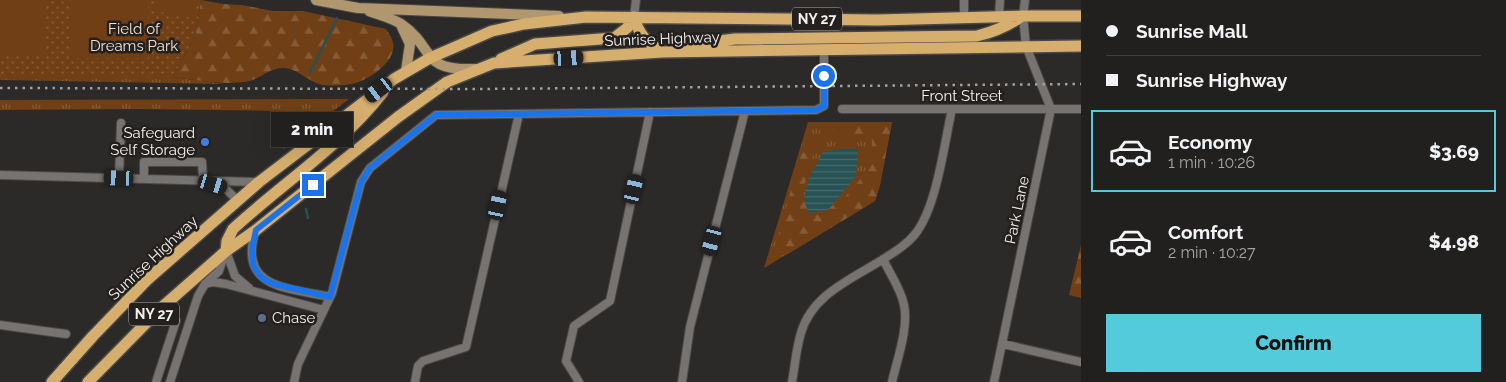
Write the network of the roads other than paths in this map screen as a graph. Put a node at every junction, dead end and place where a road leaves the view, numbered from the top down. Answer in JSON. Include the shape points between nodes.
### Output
{"nodes":[{"id":1,"x":316,"y":0,"type":"edge"},
{"id":2,"x":636,"y":0,"type":"edge"},
{"id":3,"x":964,"y":0,"type":"edge"},
{"id":4,"x":1000,"y":0,"type":"edge"},
{"id":5,"x":1024,"y":0,"type":"edge"},
{"id":6,"x":358,"y":8,"type":"junction"},
{"id":7,"x":999,"y":16,"type":"junction"},
{"id":8,"x":1023,"y":16,"type":"junction"},
{"id":9,"x":1081,"y":16,"type":"edge"},
{"id":10,"x":586,"y":17,"type":"junction"},
{"id":11,"x":634,"y":17,"type":"junction"},
{"id":12,"x":964,"y":17,"type":"junction"},
{"id":13,"x":878,"y":20,"type":"junction"},
{"id":14,"x":401,"y":24,"type":"junction"},
{"id":15,"x":837,"y":38,"type":"junction"},
{"id":16,"x":1026,"y":46,"type":"junction"},
{"id":17,"x":1081,"y":46,"type":"edge"},
{"id":18,"x":824,"y":51,"type":"junction"},
{"id":19,"x":662,"y":52,"type":"junction"},
{"id":20,"x":678,"y":52,"type":"junction"},
{"id":21,"x":430,"y":58,"type":"junction"},
{"id":22,"x":494,"y":63,"type":"junction"},
{"id":23,"x":479,"y":69,"type":"junction"},
{"id":24,"x":406,"y":71,"type":"junction"},
{"id":25,"x":394,"y":79,"type":"junction"},
{"id":26,"x":842,"y":109,"type":"dead end"},
{"id":27,"x":952,"y":109,"type":"junction"},
{"id":28,"x":1052,"y":109,"type":"junction"},
{"id":29,"x":1081,"y":109,"type":"edge"},
{"id":30,"x":745,"y":111,"type":"junction"},
{"id":31,"x":650,"y":112,"type":"junction"},
{"id":32,"x":518,"y":114,"type":"junction"},
{"id":33,"x":121,"y":123,"type":"dead end"},
{"id":34,"x":0,"y":175,"type":"edge"},
{"id":35,"x":119,"y":178,"type":"junction"},
{"id":36,"x":144,"y":179,"type":"junction"},
{"id":37,"x":203,"y":180,"type":"junction"},
{"id":38,"x":259,"y":182,"type":"junction"},
{"id":39,"x":237,"y":200,"type":"junction"},
{"id":40,"x":256,"y":230,"type":"junction"},
{"id":41,"x":226,"y":251,"type":"junction"},
{"id":42,"x":883,"y":259,"type":"junction"},
{"id":43,"x":205,"y":284,"type":"junction"},
{"id":44,"x":253,"y":290,"type":"junction"},
{"id":45,"x":331,"y":295,"type":"junction"},
{"id":46,"x":160,"y":309,"type":"junction"},
{"id":47,"x":324,"y":310,"type":"junction"},
{"id":48,"x":0,"y":325,"type":"edge"},
{"id":49,"x":66,"y":334,"type":"dead end"},
{"id":50,"x":1003,"y":344,"type":"junction"},
{"id":51,"x":1081,"y":362,"type":"edge"},
{"id":52,"x":52,"y":382,"type":"edge"},
{"id":53,"x":88,"y":382,"type":"edge"},
{"id":54,"x":156,"y":382,"type":"edge"},
{"id":55,"x":170,"y":382,"type":"edge"},
{"id":56,"x":294,"y":382,"type":"edge"},
{"id":57,"x":415,"y":382,"type":"edge"},
{"id":58,"x":579,"y":382,"type":"edge"},
{"id":59,"x":682,"y":382,"type":"edge"},
{"id":60,"x":792,"y":382,"type":"edge"},
{"id":61,"x":892,"y":382,"type":"edge"},
{"id":62,"x":994,"y":382,"type":"edge"}],
"edges":[{"from":1,"to":6,"type":"main road"},
{"from":2,"to":11,"type":"street"},
{"from":3,"to":12,"type":"street"},
{"from":4,"to":7,"type":"street"},
{"from":5,"to":8,"type":"street"},
{"from":6,"to":10,"type":"main road"},
{"from":6,"to":14,"type":"main road"},
{"from":7,"to":8,"type":"highway","name":"Sunrise Highway","number":"NY 27"},
{"from":7,"to":12,"type":"highway","name":"Sunrise Highway","number":"NY 27"},
{"from":8,"to":9,"type":"highway","name":"Sunrise Highway","number":"NY 27"},
{"from":8,"to":15,"type":"highway","via":[[1008,26],[977,36]]},
{"from":8,"to":16,"type":"street"},
{"from":10,"to":11,"type":"highway","name":"Sunrise Highway","number":"NY 27"},
{"from":10,"to":21,"type":"highway","name":"Sunrise Highway","number":"NY 27","via":[[492,31]]},
{"from":11,"to":13,"type":"highway","name":"Sunrise Highway","number":"NY 27"},
{"from":11,"to":19,"type":"highway","via":[[638,31]]},
{"from":11,"to":22,"type":"highway","via":[[627,28],[614,38],[535,44]]},
{"from":12,"to":13,"type":"highway","name":"Sunrise Highway","number":"NY 27"},
{"from":13,"to":15,"type":"highway","via":[[847,28]]},
{"from":14,"to":21,"type":"main road"},
{"from":14,"to":24,"type":"main road","via":[[410,44]]},
{"from":15,"to":18,"type":"highway"},
{"from":15,"to":20,"type":"highway","via":[[735,39],[710,42]]},
{"from":16,"to":17,"type":"highway","name":"Sunrise Highway","number":"NY 27"},
{"from":16,"to":18,"type":"highway","name":"Sunrise Highway","number":"NY 27"},
{"from":16,"to":28,"type":"street"},
{"from":18,"to":20,"type":"highway","name":"Sunrise Highway","number":"NY 27"},
{"from":18,"to":30,"type":"street","via":[[824,106],[816,110]]},
{"from":19,"to":20,"type":"highway","name":"Sunrise Highway","number":"NY 27"},
{"from":19,"to":22,"type":"highway","name":"Sunrise Highway","number":"NY 27"},
{"from":21,"to":23,"type":"main road","via":[[448,68]]},
{"from":21,"to":24,"type":"highway","name":"Sunrise Highway","number":"NY 27"},
{"from":22,"to":23,"type":"highway","name":"Sunrise Highway","number":"NY 27"},
{"from":23,"to":40,"type":"highway","name":"Sunrise Highway","number":"NY 27","via":[[447,82],[398,117]]},
{"from":24,"to":25,"type":"highway","name":"Sunrise Highway","number":"NY 27"},
{"from":25,"to":38,"type":"highway","name":"Sunrise Highway","number":"NY 27"},
{"from":25,"to":41,"type":"highway","via":[[357,124],[233,229]]},
{"from":26,"to":27,"type":"street","name":"Front Street"},
{"from":27,"to":28,"type":"street","name":"Front Street"},
{"from":27,"to":42,"type":"street","via":[[925,220],[907,242]]},
{"from":28,"to":29,"type":"street","name":"Front Street"},
{"from":28,"to":50,"type":"street","name":"Park Lane"},
{"from":30,"to":31,"type":"street"},
{"from":30,"to":59,"type":"street","via":[[690,327]]},
{"from":31,"to":32,"type":"street"},
{"from":31,"to":58,"type":"street","via":[[610,301],[574,326],[566,361]]},
{"from":32,"to":45,"type":"street","via":[[436,115],[370,168],[361,182]]},
{"from":32,"to":57,"type":"street","via":[[466,346],[423,360],[418,366]]},
{"from":33,"to":35,"type":"street"},
{"from":34,"to":35,"type":"street"},
{"from":35,"to":36,"type":"street"},
{"from":36,"to":37,"type":"street"},
{"from":36,"to":37,"type":"street","via":[[144,162],[202,162]]},
{"from":37,"to":38,"type":"street"},
{"from":37,"to":39,"type":"street","via":[[223,186]]},
{"from":38,"to":39,"type":"highway","name":"Sunrise Highway","number":"NY 27"},
{"from":39,"to":52,"type":"highway","name":"Sunrise Highway","number":"NY 27","via":[[148,280]]},
{"from":40,"to":41,"type":"highway","name":"Sunrise Highway","number":"NY 27"},
{"from":40,"to":45,"type":"street","via":[[252,258],[262,278],[274,284]]},
{"from":41,"to":43,"type":"street","via":[[219,271]]},
{"from":41,"to":44,"type":"street","via":[[235,276]]},
{"from":41,"to":46,"type":"highway","name":"Sunrise Highway","number":"NY 27"},
{"from":42,"to":60,"type":"street","via":[[829,292],[815,306],[801,333]]},
{"from":42,"to":61,"type":"street","via":[[900,293],[905,314]]},
{"from":43,"to":44,"type":"street","via":[[213,282]]},
{"from":43,"to":55,"type":"street","via":[[198,296]]},
{"from":44,"to":47,"type":"street"},
{"from":45,"to":47,"type":"street"},
{"from":46,"to":53,"type":"highway","name":"Sunrise Highway","number":"NY 27"},
{"from":46,"to":54,"type":"street","via":[[176,321]]},
{"from":47,"to":56,"type":"street","via":[[298,364]]},
{"from":48,"to":49,"type":"street"},
{"from":50,"to":51,"type":"street"},
{"from":50,"to":62,"type":"street","name":"Park Lane"}]}
